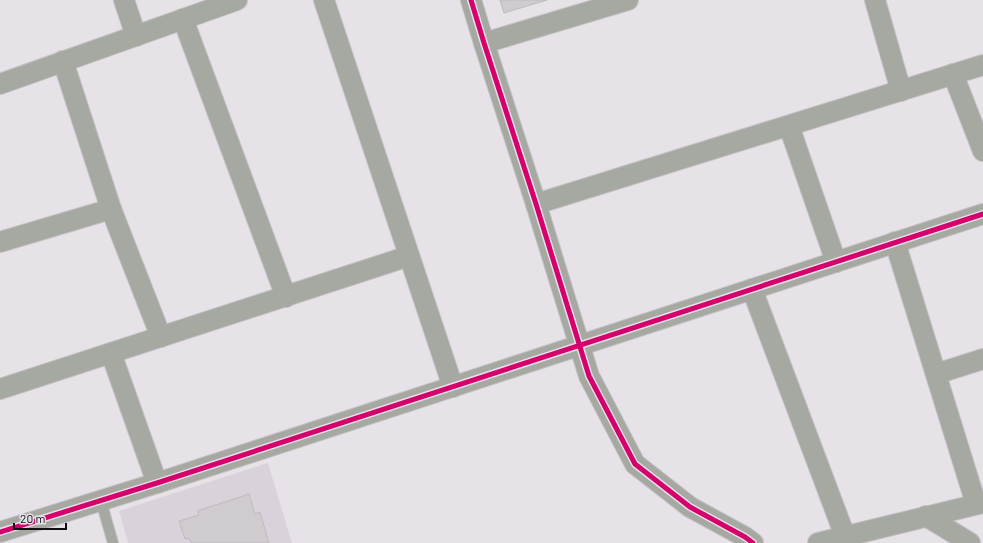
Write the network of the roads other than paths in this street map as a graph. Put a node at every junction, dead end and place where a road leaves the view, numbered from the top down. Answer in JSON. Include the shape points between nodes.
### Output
{"nodes":[{"id":1,"x":124,"y":0,"type":"edge"},
{"id":2,"x":237,"y":0,"type":"edge"},
{"id":3,"x":324,"y":0,"type":"edge"},
{"id":4,"x":471,"y":0,"type":"edge"},
{"id":5,"x":875,"y":0,"type":"edge"},
{"id":6,"x":619,"y":1,"type":"edge"},
{"id":7,"x":184,"y":19,"type":"junction"},
{"id":8,"x":136,"y":36,"type":"junction"},
{"id":9,"x":484,"y":44,"type":"junction"},
{"id":10,"x":63,"y":61,"type":"junction"},
{"id":11,"x":983,"y":65,"type":"edge"},
{"id":12,"x":953,"y":74,"type":"junction"},
{"id":13,"x":0,"y":84,"type":"edge"},
{"id":14,"x":901,"y":91,"type":"junction"},
{"id":15,"x":789,"y":126,"type":"junction"},
{"id":16,"x":983,"y":151,"type":"edge"},
{"id":17,"x":536,"y":204,"type":"junction"},
{"id":18,"x":111,"y":209,"type":"junction"},
{"id":19,"x":983,"y":214,"type":"edge"},
{"id":20,"x":0,"y":242,"type":"edge"},
{"id":21,"x":895,"y":242,"type":"junction"},
{"id":22,"x":409,"y":256,"type":"junction"},
{"id":23,"x":836,"y":262,"type":"junction"},
{"id":24,"x":752,"y":289,"type":"junction"},
{"id":25,"x":286,"y":297,"type":"junction"},
{"id":26,"x":161,"y":337,"type":"junction"},
{"id":27,"x":579,"y":345,"type":"junction"},
{"id":28,"x":111,"y":353,"type":"junction"},
{"id":29,"x":983,"y":359,"type":"edge"},
{"id":30,"x":936,"y":374,"type":"junction"},
{"id":31,"x":453,"y":387,"type":"junction"},
{"id":32,"x":0,"y":389,"type":"edge"},
{"id":33,"x":157,"y":483,"type":"junction"},
{"id":34,"x":101,"y":501,"type":"junction"},
{"id":35,"x":980,"y":504,"type":"edge"},
{"id":36,"x":926,"y":516,"type":"junction"},
{"id":37,"x":0,"y":532,"type":"edge"},
{"id":38,"x":845,"y":536,"type":"junction"},
{"id":39,"x":873,"y":536,"type":"edge"},
{"id":40,"x":113,"y":543,"type":"edge"},
{"id":41,"x":753,"y":543,"type":"edge"},
{"id":42,"x":818,"y":543,"type":"edge"},
{"id":43,"x":970,"y":543,"type":"edge"}],
"edges":[{"from":1,"to":8,"type":"street"},
{"from":2,"to":7,"type":"street"},
{"from":3,"to":22,"type":"street"},
{"from":4,"to":9,"type":"street"},
{"from":5,"to":14,"type":"street"},
{"from":6,"to":9,"type":"street"},
{"from":7,"to":8,"type":"street"},
{"from":7,"to":25,"type":"street"},
{"from":8,"to":10,"type":"street"},
{"from":9,"to":17,"type":"street"},
{"from":10,"to":13,"type":"street"},
{"from":10,"to":18,"type":"street"},
{"from":11,"to":12,"type":"street"},
{"from":12,"to":14,"type":"street"},
{"from":12,"to":16,"type":"street"},
{"from":14,"to":15,"type":"street"},
{"from":15,"to":17,"type":"street"},
{"from":15,"to":23,"type":"street"},
{"from":17,"to":27,"type":"street"},
{"from":18,"to":20,"type":"street"},
{"from":18,"to":26,"type":"street"},
{"from":19,"to":21,"type":"street"},
{"from":21,"to":23,"type":"street"},
{"from":21,"to":30,"type":"street"},
{"from":22,"to":25,"type":"street"},
{"from":22,"to":31,"type":"street"},
{"from":23,"to":24,"type":"street"},
{"from":24,"to":27,"type":"street"},
{"from":24,"to":38,"type":"street"},
{"from":25,"to":26,"type":"street"},
{"from":26,"to":28,"type":"street"},
{"from":27,"to":31,"type":"street"},
{"from":27,"to":41,"type":"street","via":[[589,376],[634,464],[690,507]]},
{"from":28,"to":32,"type":"street"},
{"from":28,"to":33,"type":"street"},
{"from":29,"to":30,"type":"street"},
{"from":30,"to":35,"type":"street"},
{"from":31,"to":33,"type":"street"},
{"from":33,"to":34,"type":"street"},
{"from":34,"to":37,"type":"street"},
{"from":34,"to":40,"type":"lane"},
{"from":35,"to":36,"type":"street"},
{"from":36,"to":39,"type":"street"},
{"from":36,"to":43,"type":"street"},
{"from":38,"to":39,"type":"street"},
{"from":38,"to":42,"type":"street"}]}
